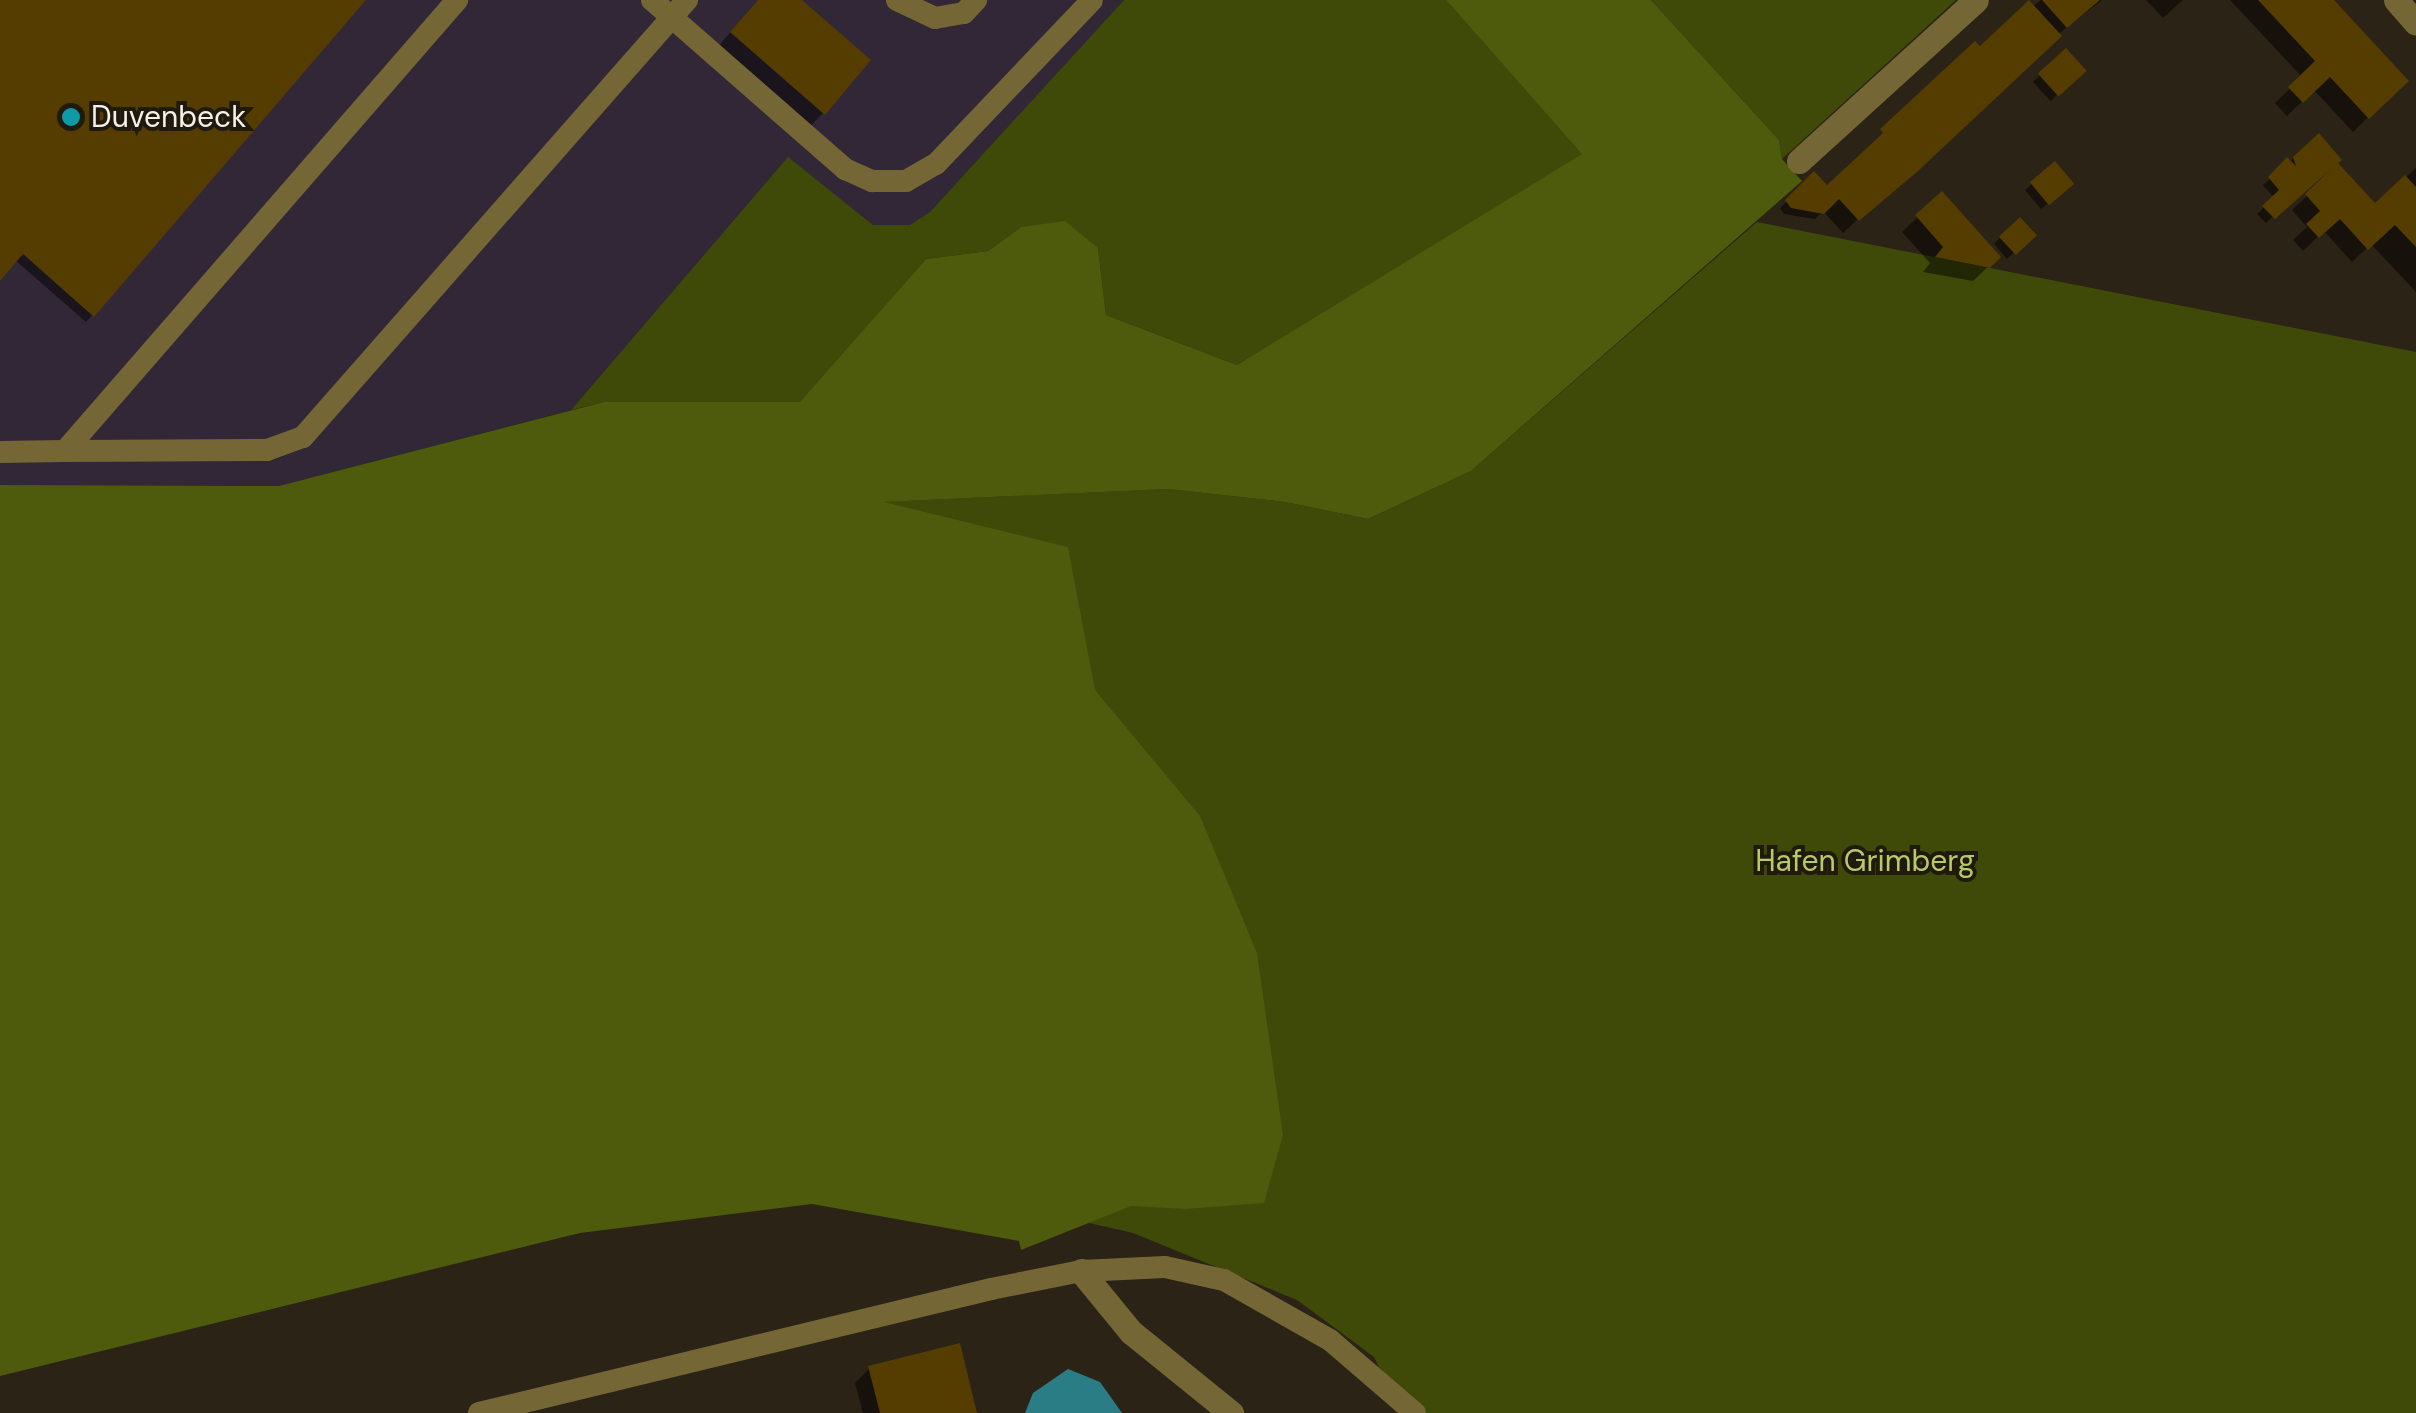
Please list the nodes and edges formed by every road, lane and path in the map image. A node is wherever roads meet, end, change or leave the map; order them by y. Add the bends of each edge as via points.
1 (457, 0) edge
2 (652, 0) edge
3 (896, 0) edge
4 (976, 0) edge
5 (1092, 0) edge
6 (1976, 0) edge
7 (2396, 0) edge
8 (679, 9) edge
9 (2416, 23) edge
10 (1798, 161) dead end
11 (64, 451) junction
12 (0, 452) edge
13 (1081, 1271) junction
14 (479, 1413) edge
15 (1231, 1413) edge
16 (1414, 1413) edge

1 - 11 lane
2 - 8 lane
3 - 4 lane via 935,18 964,14
5 - 8 lane via 936,164 906,181 872,181 845,169
6 - 10 street
7 - 9 street
8 - 11 lane via 303,437 267,450
11 - 12 lane
13 - 14 lane
13 - 15 street via 1131,1332
13 - 16 lane via 1165,1267 1224,1280 1330,1340

